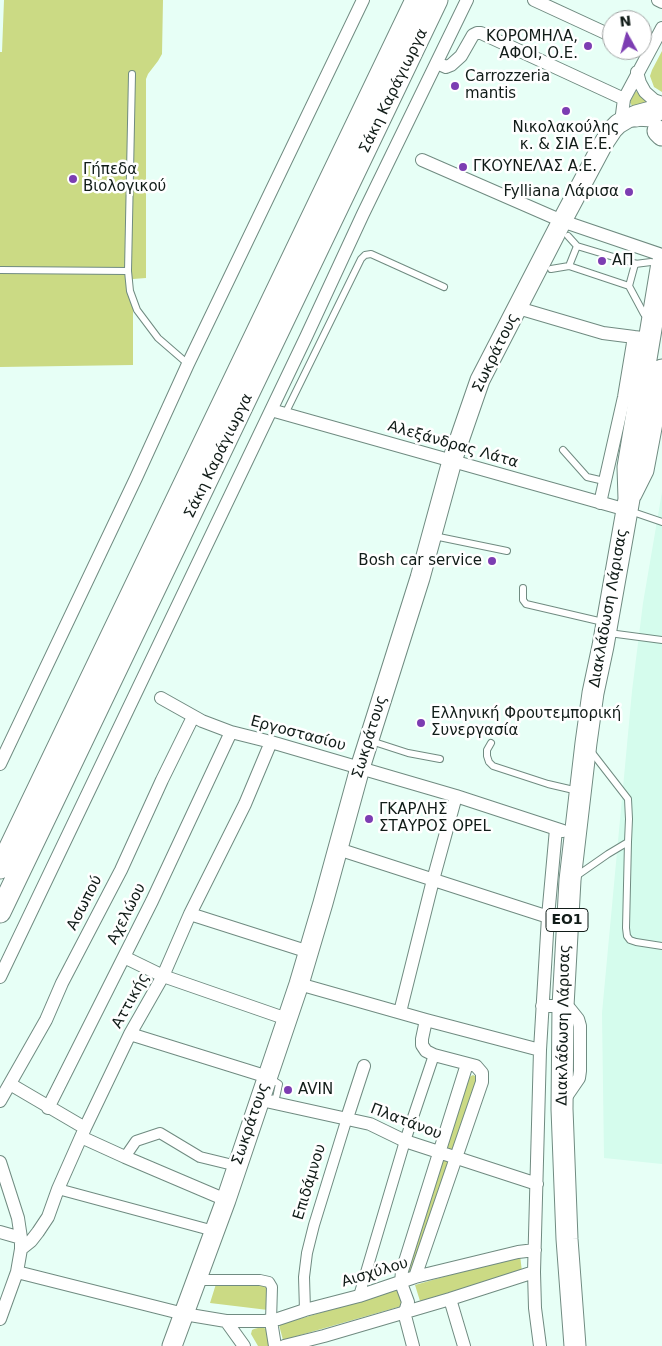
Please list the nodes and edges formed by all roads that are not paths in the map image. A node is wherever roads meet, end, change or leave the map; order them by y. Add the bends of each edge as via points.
1 (363, 0) edge
2 (416, 0) edge
3 (437, 0) edge
4 (467, 0) edge
5 (534, 0) edge
6 (658, 0) edge
7 (662, 2) edge
8 (662, 28) edge
9 (602, 31) edge
10 (652, 42) edge
11 (642, 60) edge
12 (437, 63) junction
13 (638, 72) junction
14 (132, 74) dead end
15 (624, 99) junction
16 (662, 103) edge
17 (662, 109) edge
18 (629, 119) junction
19 (661, 129) edge
20 (603, 144) junction
21 (422, 160) dead end
22 (565, 229) junction
23 (577, 246) junction
24 (658, 260) edge
25 (637, 264) junction
26 (569, 266) junction
27 (551, 269) dead end
28 (0, 270) edge
29 (128, 271) junction
30 (629, 286) junction
31 (444, 288) dead end
32 (518, 308) junction
33 (644, 314) dead end
34 (642, 338) junction
35 (188, 364) junction
36 (661, 381) edge
37 (271, 410) junction
38 (285, 414) junction
39 (563, 450) dead end
40 (452, 461) junction
41 (604, 481) junction
42 (600, 502) junction
43 (628, 504) junction
44 (662, 522) edge
45 (433, 536) junction
46 (507, 551) dead end
47 (523, 588) dead end
48 (606, 628) junction
49 (662, 640) edge
50 (161, 698) dead end
51 (193, 717) junction
52 (231, 732) junction
53 (369, 740) junction
54 (272, 742) junction
55 (491, 743) dead end
56 (586, 744) junction
57 (440, 760) dead end
58 (0, 764) edge
59 (360, 768) junction
60 (580, 791) junction
61 (456, 796) junction
62 (565, 832) junction
63 (628, 842) junction
64 (338, 849) junction
65 (0, 868) edge
66 (433, 880) junction
67 (570, 880) junction
68 (0, 912) edge
69 (190, 914) junction
70 (557, 920) junction
71 (662, 946) edge
72 (309, 952) junction
73 (124, 957) junction
74 (163, 976) junction
75 (0, 977) edge
76 (299, 984) junction
77 (553, 1006) junction
78 (400, 1012) junction
79 (287, 1019) junction
80 (426, 1020) junction
81 (130, 1034) junction
82 (540, 1050) junction
83 (434, 1055) junction
84 (467, 1064) junction
85 (364, 1066) dead end
86 (268, 1077) junction
87 (10, 1084) junction
88 (264, 1100) junction
89 (0, 1101) edge
90 (48, 1108) junction
91 (347, 1118) junction
92 (83, 1132) junction
93 (405, 1141) junction
94 (439, 1153) junction
95 (125, 1157) junction
96 (455, 1158) junction
97 (1, 1166) edge
98 (237, 1166) junction
99 (537, 1184) junction
100 (58, 1188) junction
101 (226, 1200) junction
102 (214, 1231) junction
103 (0, 1232) edge
104 (21, 1244) junction
105 (535, 1250) junction
106 (17, 1272) junction
107 (534, 1272) junction
108 (414, 1277) junction
109 (197, 1280) junction
110 (401, 1283) junction
111 (4, 1293) edge
112 (359, 1296) junction
113 (450, 1299) junction
114 (305, 1310) junction
115 (404, 1312) junction
116 (184, 1314) junction
117 (0, 1319) edge
118 (226, 1321) junction
119 (271, 1321) junction
120 (325, 1341) edge
121 (172, 1346) edge
122 (244, 1346) edge
123 (275, 1346) edge
124 (284, 1346) edge
125 (414, 1346) edge
126 (464, 1346) edge
127 (540, 1346) edge
128 (576, 1346) edge

1 - 35 street
2 - 65 main road, Σάκη Καράγιωργα
3 - 68 main road, Σάκη Καράγιωργα
4 - 12 street
5 - 9 street
6 - 7 street
8 - 10 street
11 - 13 street
12 - 15 street via 446,67 451,65 461,56 473,35 481,33
12 - 37 street
13 - 15 street
13 - 16 street via 645,92
14 - 29 lane
15 - 18 street
17 - 18 main road
18 - 19 main road
18 - 20 main road, Σωκράτους via 613,129
19 - 20 main road via 630,130
20 - 22 main road, Σωκράτους
21 - 22 street
22 - 23 lane
22 - 24 street
22 - 32 main road, Σωκράτους
23 - 25 lane
23 - 26 lane
24 - 25 lane
24 - 34 main road, Διακλάδωση Λάρισας / ΕΟ1
25 - 30 lane
26 - 27 lane
26 - 30 lane
28 - 29 lane
29 - 35 lane via 130,291 144,321
30 - 33 lane
31 - 38 lane via 371,254 365,255
32 - 34 street via 603,333
32 - 40 main road, Σωκράτους via 480,380
34 - 41 street
34 - 43 main road, Διακλάδωση Λάρισας / ΕΟ1 via 628,467
35 - 58 street
36 - 43 main road, Διακλάδωση Λάρισας / ΕΟ1 via 643,470
37 - 38 street, Αλεξάνδρας Λάτα
37 - 75 street
38 - 40 street, Αλεξάνδρας Λάτα
39 - 41 lane via 587,477
40 - 42 street, Αλεξάνδρας Λάτα
40 - 45 main road, Σωκράτους
41 - 42 street
42 - 43 street, Αλεξάνδρας Λάτα
43 - 44 lane
43 - 48 main road, Διακλάδωση Λάρισας / ΕΟ1
45 - 46 lane
45 - 53 main road, Σωκράτους
47 - 48 lane via 526,604
48 - 49 lane
48 - 56 main road, Διακλάδωση Λάρισας / ΕΟ1
50 - 51 street, Εργοστασίου
51 - 52 street, Εργοστασίου
51 - 87 street, Ασωπού via 121,870
52 - 54 street, Εργοστασίου
52 - 73 street, Αχελώου
53 - 57 lane
53 - 59 main road, Σωκράτους
54 - 59 street, Εργοστασίου
54 - 69 street, Αττικής via 241,813
55 - 60 lane via 487,756 493,766
56 - 60 main road, Διακλάδωση Λάρισας / ΕΟ1
56 - 63 lane via 628,800
59 - 61 street, Εργοστασίου
59 - 64 main road, Σωκράτους
60 - 62 main road, Διακλάδωση Λάρισας / ΕΟ1
61 - 62 street, Εργοστασίου
61 - 66 street
62 - 67 main road, Διακλάδωση Λάρισας / ΕΟ1
62 - 70 street
63 - 67 lane
63 - 71 lane via 627,936 636,942
64 - 66 street
64 - 72 main road, Σωκράτους
66 - 70 street
66 - 78 street
67 - 70 main road, Διακλάδωση Λάρισας / ΕΟ1
69 - 72 street
69 - 74 street, Αττικής
70 - 77 main road, Διακλάδωση Λάρισας / ΕΟ1
72 - 76 main road, Σωκράτους
73 - 74 street
73 - 90 street, Αχελώου
74 - 79 street
74 - 81 street, Αττικής
76 - 78 street
76 - 79 main road, Σωκράτους
77 - 82 street
77 - 128 main road, Διακλάδωση Λάρισας / ΕΟ1
78 - 80 street
79 - 86 main road, Σωκράτους
80 - 82 street
80 - 83 street via 422,1045
81 - 86 street
81 - 92 street, Αττικής
82 - 99 street
83 - 84 street
83 - 93 street
84 - 94 street
84 - 96 street via 476,1066 482,1073 482,1082
85 - 91 street, Επιδάμνου
86 - 88 main road, Σωκράτους
87 - 89 street, Ασωπού
87 - 90 street
88 - 91 street, Πλατάνου
88 - 98 main road, Σωκράτους
90 - 92 street
91 - 93 street, Πλατάνου via 379,1128
91 - 114 street, Επιδάμνου via 307,1253
92 - 95 street
92 - 100 street, Αττικής
93 - 94 street, Πλατάνου
93 - 112 street
94 - 96 street, Πλατάνου
94 - 110 street
95 - 98 street via 136,1141 160,1133 200,1157
95 - 101 street
96 - 99 street, Πλατάνου
96 - 108 street
97 - 104 street via 13,1200
98 - 101 main road, Σωκράτους
99 - 105 street
100 - 102 street
100 - 104 street, Αττικής via 48,1217 34,1237
101 - 102 main road, Σωκράτους
102 - 109 main road, Σωκράτους
103 - 104 street
104 - 106 street
105 - 107 street
105 - 108 street, Αισχύλου
106 - 111 street
106 - 116 street, Αισχύλου
107 - 113 street
107 - 127 street
108 - 110 street, Αισχύλου
109 - 116 main road, Σωκράτους
109 - 119 street via 269,1282 272,1287
110 - 112 street, Αισχύλου
110 - 115 street via 408,1302
111 - 117 street
112 - 114 street, Αισχύλου
113 - 115 street
113 - 126 street
114 - 119 street, Αισχύλου
115 - 120 street
115 - 125 street
116 - 118 street, Αισχύλου
116 - 121 main road, Σωκράτους
118 - 119 street, Αισχύλου
118 - 122 street
119 - 123 street
120 - 124 street

